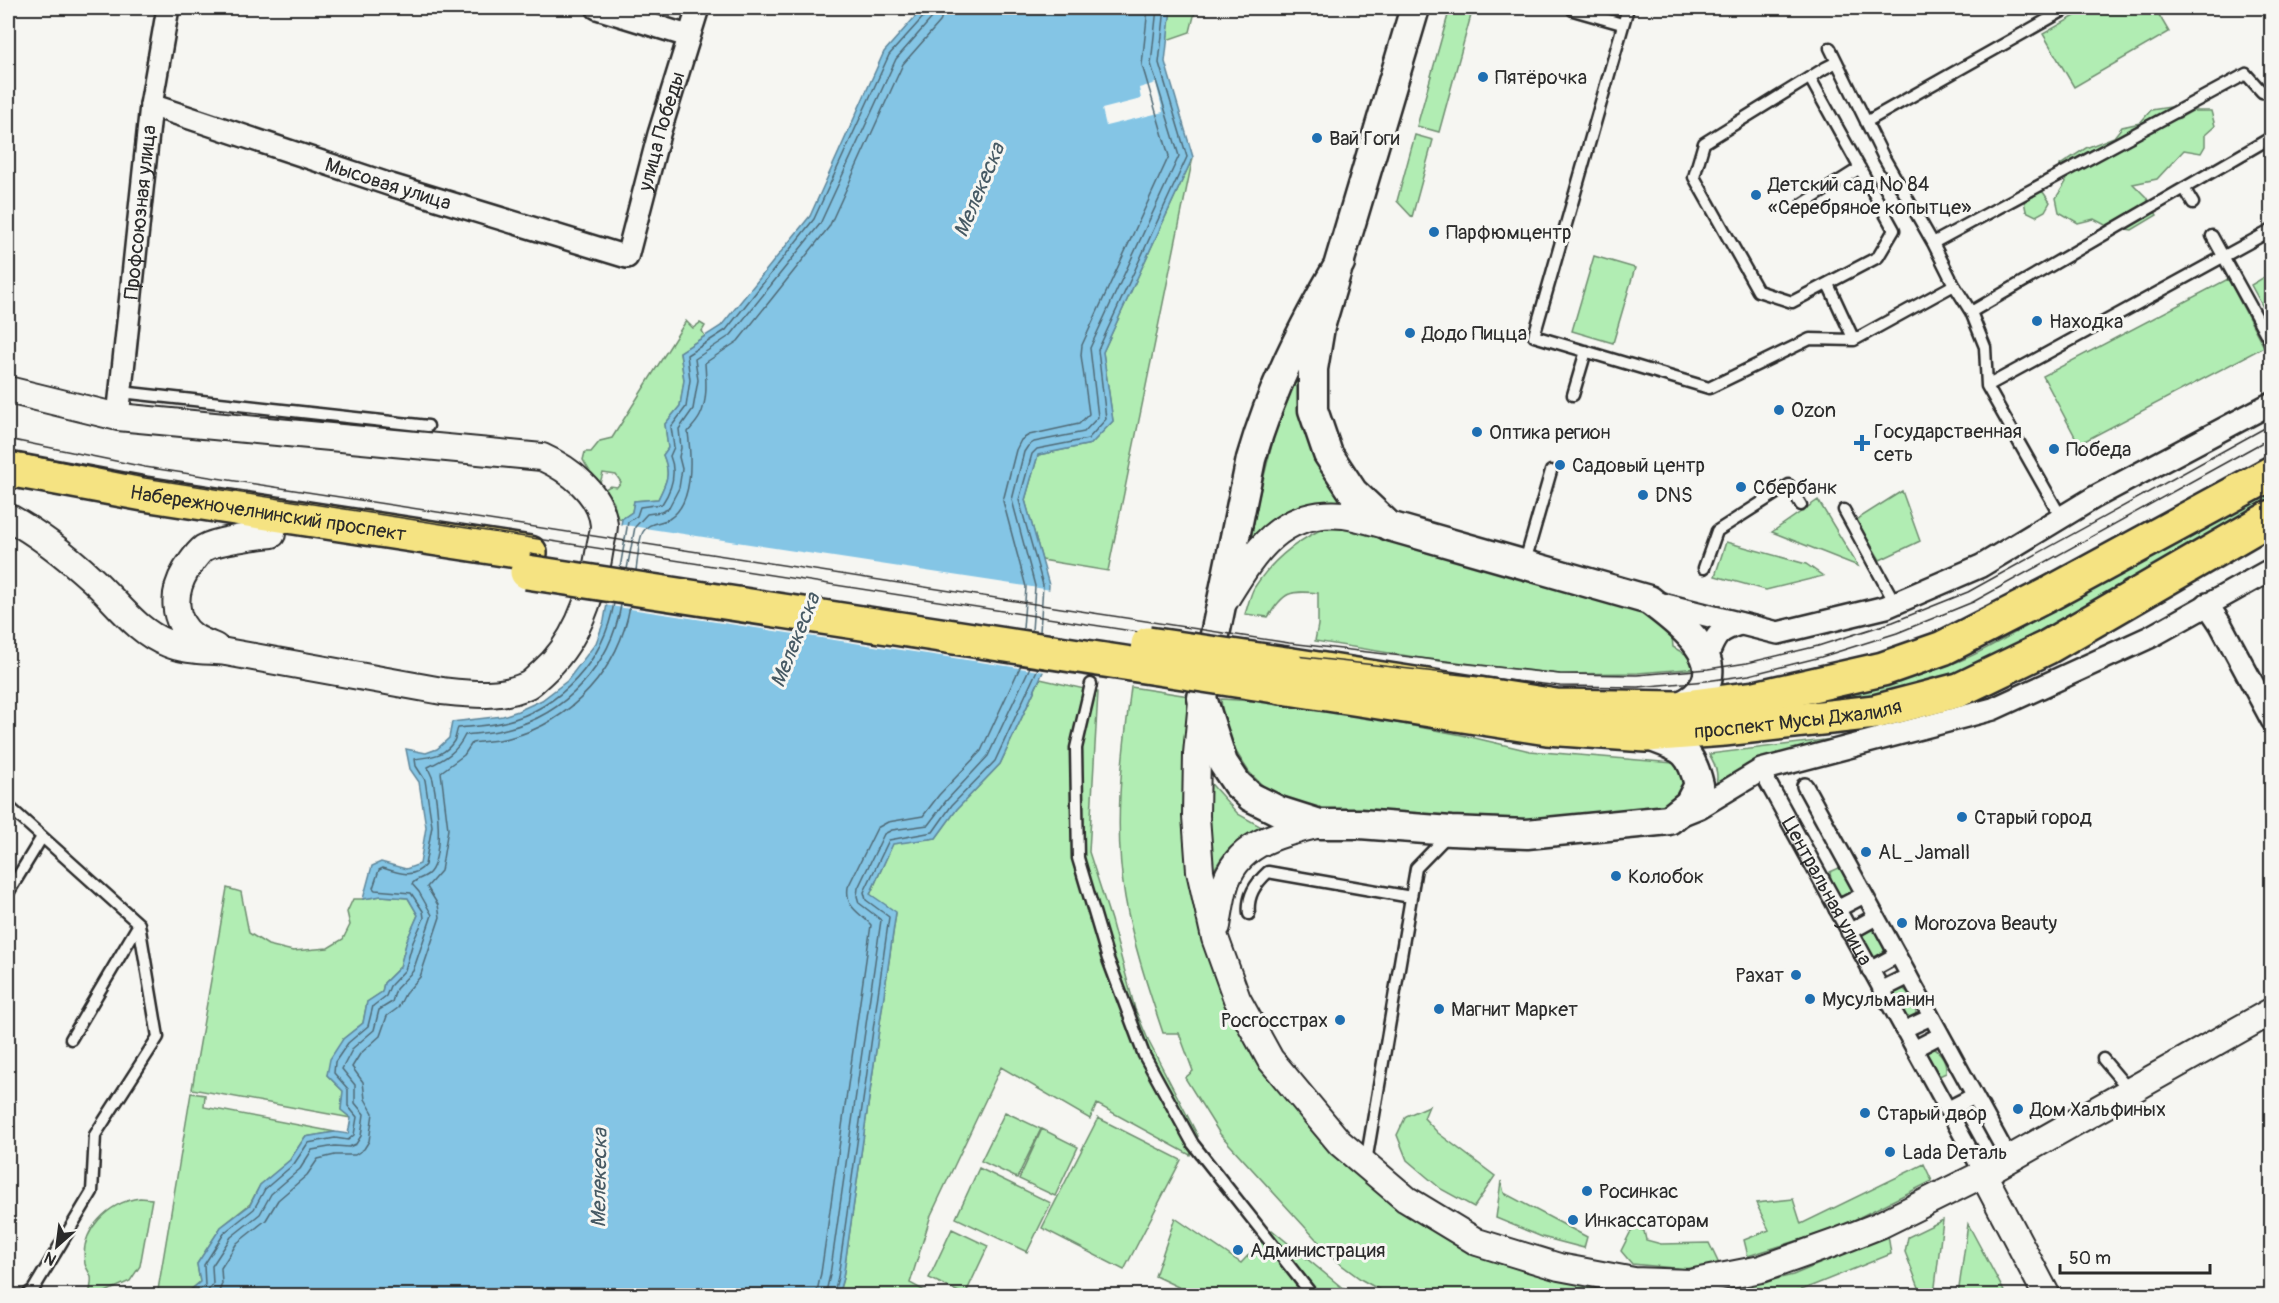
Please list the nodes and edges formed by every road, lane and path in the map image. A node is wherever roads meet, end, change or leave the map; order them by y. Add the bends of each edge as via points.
1 (168, 8) edge
2 (597, 8) edge
3 (698, 8) edge
4 (1415, 8) edge
5 (1628, 8) edge
6 (2068, 8) edge
7 (1573, 10) dead end
8 (1622, 24) junction
9 (688, 36) junction
10 (1830, 48) dead end
11 (1837, 62) junction
12 (1810, 78) junction
13 (2271, 87) edge
14 (152, 105) junction
15 (1866, 122) junction
16 (2271, 137) edge
17 (1860, 168) junction
18 (2184, 188) junction
19 (2193, 203) dead end
20 (1803, 204) dead end
21 (2271, 230) edge
22 (2212, 236) dead end
23 (1933, 243) junction
24 (627, 257) joint
25 (2224, 257) junction
26 (1340, 263) junction
27 (1828, 284) junction
28 (1954, 285) junction
29 (1971, 312) junction
30 (1854, 340) junction
31 (2271, 345) edge
32 (1586, 351) junction
33 (1988, 386) junction
34 (8, 390) edge
35 (121, 392) junction
36 (1573, 395) dead end
37 (2271, 403) edge
38 (118, 417) junction
39 (428, 426) dead end
40 (8, 469) edge
41 (1551, 471) dead end
42 (2271, 473) edge
43 (8, 492) edge
44 (1801, 506) dead end
45 (1844, 510) dead end
46 (8, 517) edge
47 (2061, 517) junction
48 (2271, 518) edge
49 (1389, 526) junction
50 (8, 530) edge
51 (36, 532) junction
52 (272, 534) junction
53 (528, 562) junction
54 (1524, 565) junction
55 (1704, 568) dead end
56 (2271, 569) edge
57 (1649, 600) junction
58 (1895, 603) junction
59 (2207, 604) junction
60 (1220, 608) junction
61 (1740, 624) junction
62 (226, 652) junction
63 (1706, 659) junction
64 (1284, 676) junction
65 (1091, 684) dead end
66 (1202, 698) junction
67 (1677, 708) junction
68 (2271, 720) edge
69 (1923, 728) junction
70 (1724, 729) junction
71 (1646, 735) junction
72 (1761, 770) junction
73 (1805, 786) dead end
74 (8, 806) edge
75 (1668, 820) junction
76 (1320, 824) junction
77 (1451, 831) junction
78 (42, 837) junction
79 (8, 893) edge
80 (1864, 895) junction
81 (1411, 897) junction
82 (1837, 909) junction
83 (1249, 915) dead end
84 (1876, 916) junction
85 (139, 924) junction
86 (1849, 932) junction
87 (1215, 938) junction
88 (1897, 955) junction
89 (1870, 970) junction
90 (1909, 976) junction
91 (1881, 990) junction
92 (2271, 1011) edge
93 (1931, 1017) junction
94 (1903, 1030) junction
95 (1941, 1035) junction
96 (71, 1039) dead end
97 (1914, 1049) junction
98 (2103, 1059) dead end
99 (2131, 1092) junction
100 (1974, 1096) junction
101 (1947, 1110) junction
102 (2010, 1160) junction
103 (1365, 1166) junction
104 (1983, 1174) junction
105 (26, 1296) edge
106 (1313, 1296) edge
107 (2047, 1296) edge

1 - 14 street, Профсоюзная улица
2 - 9 street
3 - 9 street, улица Победы
4 - 26 main road
5 - 8 lane
6 - 15 lane
7 - 8 lane
8 - 32 lane via 1534,336
9 - 24 street, улица Победы
10 - 11 lane
11 - 12 lane
11 - 15 lane
12 - 17 lane
12 - 27 lane via 1704,143 1694,177 1758,291 1792,302
13 - 23 lane via 2262,92 2246,74
14 - 24 street, Мысовая улица via 391,185
14 - 35 street, Профсоюзная улица
15 - 23 lane
16 - 18 lane
17 - 20 lane
17 - 27 lane via 1894,230 1878,257
18 - 19 lane
18 - 29 lane
21 - 25 lane
22 - 25 lane
23 - 28 lane
25 - 31 lane
25 - 33 lane
26 - 49 main road via 1320,327 1313,369 1313,410 1328,454 1353,492
26 - 60 main road via 1312,310 1260,426
27 - 30 lane
28 - 29 lane
28 - 30 lane
29 - 33 lane via 1985,346
30 - 32 lane via 1810,339 1709,388
32 - 36 lane
33 - 47 lane
34 - 38 street
35 - 38 street, Профсоюзная улица
35 - 39 lane
37 - 47 street
38 - 62 street via 542,457 558,464 594,496 604,525 596,576 570,641 529,685 478,694 442,691
40 - 53 main road, Набережночелнинский проспект
41 - 54 lane
42 - 67 main road, проспект Мусы Джалиля via 1943,648 1884,669 1811,687
43 - 52 main road, Набережночелнинский проспект
44 - 55 lane via 1788,485 1717,531
45 - 58 lane
46 - 51 street
47 - 58 street via 1981,566
48 - 70 main road, проспект Мусы Джалиля via 2046,648 1959,690 1875,712
49 - 54 main road
49 - 60 street via 1345,515 1299,520 1274,534 1252,556
50 - 51 lane
51 - 62 street via 137,623 166,643
52 - 53 main road, Набережночелнинский проспект
52 - 62 street via 205,548 188,568 176,592 178,617 185,628 194,638
53 - 64 main road, bridge
54 - 57 main road
56 - 59 street
57 - 61 street
57 - 63 main road via 1695,639
58 - 61 street via 1779,633
59 - 68 street
59 - 69 street via 2150,637 1993,710
60 - 66 main road
61 - 63 street via 1717,634
63 - 67 main road via 1706,681 1697,695
64 - 67 main road, проспект Мусы Джалиля via 1556,706
64 - 71 main road, проспект Мусы Джалиля via 1547,728
65 - 106 lane via 1076,748 1078,858 1108,958 1144,1056 1193,1144
66 - 76 main road via 1222,763 1237,784 1267,807
66 - 87 street via 1196,816 1200,872
69 - 70 street
69 - 72 street
70 - 71 main road, проспект Мусы Джалиля
71 - 75 main road via 1679,747 1694,762 1699,785 1689,804
72 - 75 street via 1700,807
72 - 82 street, Центральная улица
73 - 80 street
74 - 78 lane
75 - 77 main road via 1527,834
76 - 77 main road
76 - 87 street via 1273,836 1245,852 1224,886
77 - 81 lane via 1416,868
78 - 79 lane
78 - 85 lane
80 - 82 street
80 - 84 street
81 - 83 lane via 1268,872 1250,895
81 - 103 lane
82 - 86 street, Центральная улица
84 - 86 street
84 - 88 street
85 - 96 lane
85 - 105 lane via 158,1037 94,1135 92,1192
86 - 89 street, Центральная улица
87 - 103 street via 1237,999 1270,1059 1340,1143
88 - 89 street
88 - 90 street
89 - 91 street, Центральная улица
90 - 91 street
90 - 93 street
91 - 94 street, Центральная улица
92 - 99 street
93 - 94 street
93 - 95 street
94 - 97 street, Центральная улица
95 - 97 street
95 - 100 street
97 - 101 street, Центральная улица
98 - 99 lane
99 - 102 street
100 - 101 street
100 - 102 street
101 - 104 street, Центральная улица
102 - 104 street
103 - 104 street via 1406,1199 1477,1242 1559,1267 1622,1279 1690,1283 1761,1269 1837,1242
104 - 107 street, Центральная улица

